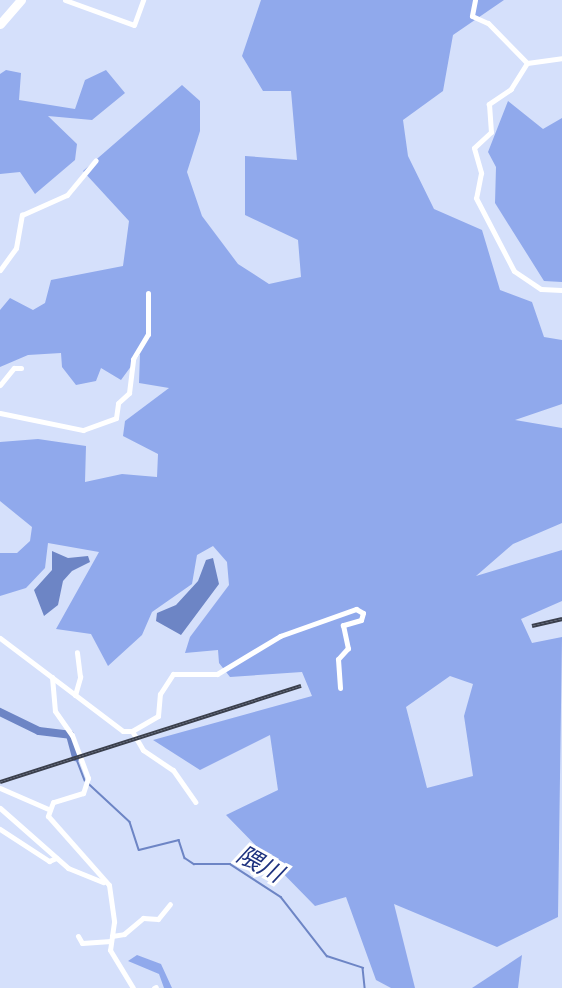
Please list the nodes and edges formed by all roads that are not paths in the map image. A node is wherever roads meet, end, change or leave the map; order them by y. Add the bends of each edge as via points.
1 (21, 0) edge
2 (65, 0) edge
3 (143, 0) edge
4 (475, 0) edge
5 (0, 24) edge
6 (562, 58) edge
7 (527, 63) junction
8 (96, 160) dead end
9 (0, 270) edge
10 (562, 290) edge
11 (148, 293) dead end
12 (21, 368) dead end
13 (0, 385) edge
14 (0, 413) edge
15 (0, 638) edge
16 (77, 651) dead end
17 (52, 677) junction
18 (340, 688) dead end
19 (75, 695) junction
20 (132, 731) junction
21 (0, 788) edge
22 (195, 802) dead end
23 (0, 808) edge
24 (48, 809) junction
25 (0, 829) edge
26 (56, 858) junction
27 (104, 883) junction
28 (170, 904) dead end
29 (78, 936) dead end
30 (112, 938) junction
31 (134, 988) edge

1 - 5 main road
2 - 3 street via 134,25
4 - 7 street via 472,16 488,23
6 - 7 street
7 - 10 street via 511,89 489,104 491,132 474,148 482,173 476,198 514,271 541,289
8 - 9 street via 67,195 22,214 16,248
11 - 14 street via 148,334 133,359 129,393 118,404 116,418 83,430
12 - 13 street via 14,368
15 - 17 street
16 - 19 street via 80,677
17 - 19 street
17 - 24 street via 55,711 72,735 88,778 78,796 53,802
18 - 20 street via 338,659 348,648 343,625 361,620 363,613 356,609 280,636 217,674 173,674 159,693 158,716
19 - 20 street via 123,731
20 - 22 street via 143,750 173,770
21 - 24 street
23 - 26 street
24 - 27 street via 50,822 84,853
25 - 26 street via 49,861
26 - 27 street
27 - 30 street via 111,897
28 - 30 street via 158,919 143,918 124,934
29 - 30 street via 82,943
30 - 31 street via 112,957

